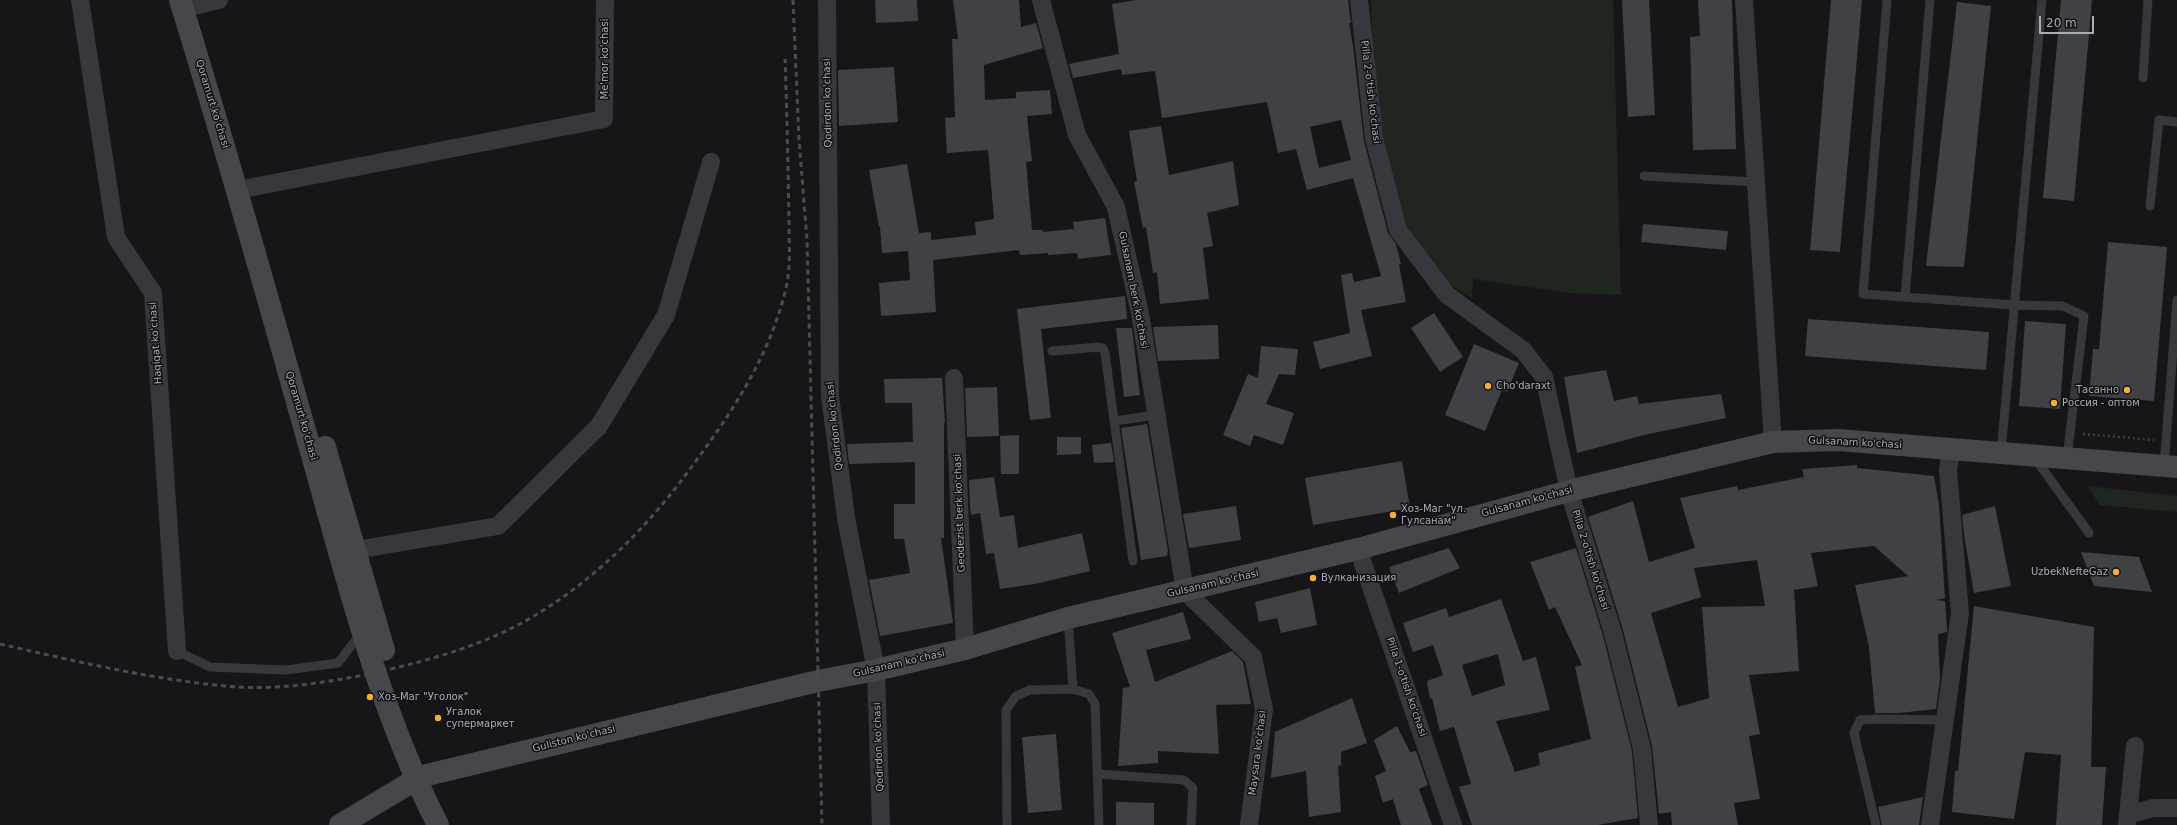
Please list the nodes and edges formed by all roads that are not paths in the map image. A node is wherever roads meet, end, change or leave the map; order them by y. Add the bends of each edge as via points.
1 (80, 0) edge
2 (219, 0) edge
3 (605, 0) edge
4 (827, 0) edge
5 (1042, 0) edge
6 (1359, 0) edge
7 (1744, 0) edge
8 (1887, 0) edge
9 (1930, 0) edge
10 (2042, 0) edge
11 (2148, 0) edge
12 (191, 2) edge
13 (2143, 78) dead end
14 (2177, 122) edge
15 (711, 162) dead end
16 (1644, 176) dead end
17 (1756, 182) junction
18 (248, 188) junction
19 (2150, 206) dead end
20 (1905, 297) junction
21 (2177, 300) edge
22 (2014, 305) junction
23 (1052, 351) dead end
24 (954, 378) dead end
25 (1156, 415) junction
26 (1115, 421) junction
27 (1773, 442) junction
28 (1951, 450) junction
29 (2000, 454) junction
30 (2033, 456) junction
31 (2067, 459) junction
32 (2171, 467) edge
33 (1569, 491) junction
34 (2089, 533) dead end
35 (1358, 549) junction
36 (356, 550) junction
37 (1133, 561) dead end
38 (1185, 591) junction
39 (1068, 618) junction
40 (363, 630) junction
41 (965, 649) junction
42 (176, 651) joint
43 (876, 670) junction
44 (818, 681) joint
45 (1074, 689) junction
46 (1945, 720) junction
47 (2135, 746) dead end
48 (1097, 774) junction
49 (421, 777) junction
50 (2177, 808) edge
51 (2127, 820) edge
52 (340, 825) edge
53 (438, 825) edge
54 (452, 825) edge
55 (882, 825) edge
56 (1007, 825) edge
57 (1099, 825) edge
58 (1191, 825) edge
59 (1249, 825) edge
60 (1453, 825) edge
61 (1649, 825) edge
62 (1876, 825) edge
63 (1930, 825) edge

1 - 42 street, Haqiqat ko'chasi via 116,237 153,293
2 - 12 street
3 - 18 street, Me'mor ko'chasi via 604,119
4 - 43 street, Qodirdon ko'chasi via 830,396 846,518
5 - 25 street, Gulsanam berk ko'chasi via 1078,135 1116,207 1140,312
6 - 33 street, Pilla 2-o'tish ko'chasi via 1374,138 1398,230 1448,296 1524,350 1544,377
7 - 17 street
8 - 20 lane via 1863,294
9 - 20 lane
10 - 22 lane
11 - 13 lane
12 - 18 main road, Qoramurt koʻchasi
12 - 40 main road, Qoramurt koʻchasi via 238,193
14 - 19 lane via 2159,120
15 - 36 street via 666,315 599,426 498,526
16 - 17 lane
17 - 27 street
18 - 36 main road, Qoramurt koʻchasi
20 - 22 lane
21 - 32 lane via 2166,441
22 - 29 lane
22 - 31 lane via 2063,306 2084,316
23 - 26 lane via 1103,348
24 - 41 street, Geodezist berk ko'chasi
25 - 26 lane
25 - 38 street, Gulsanam berk ko'chasi
26 - 37 lane
27 - 28 main road, Gulsanam ko'chasi via 1838,440
27 - 33 main road, Gulsanam ko'chasi
28 - 29 main road, Gulsanam ko'chasi
28 - 46 street via 1948,470 1960,613
29 - 30 main road, Gulsanam ko'chasi
30 - 31 main road, Gulsanam ko'chasi
30 - 34 lane
31 - 32 main road, Gulsanam ko'chasi
33 - 35 main road, Gulsanam ko'chasi
33 - 61 street, Pilla 2-o'tish ko'chasi via 1612,633 1642,749
35 - 38 main road, Gulsanam ko'chasi
35 - 60 street, Pilla 1-o'tish ko'chasi
36 - 49 main road, Qoramurt koʻchasi
38 - 39 main road, Gulsanam ko'chasi
38 - 59 street, Maysara ko'chasi via 1252,657 1264,709
39 - 41 main road, Gulsanam ko'chasi
39 - 45 lane
40 - 42 lane via 338,663 286,670 210,667
40 - 49 main road, Qoramurt koʻchasi via 376,672
41 - 43 main road, Gulsanam ko'chasi
43 - 44 main road, Gulsanam ko'chasi
43 - 55 street, Qodirdon ko'chasi
44 - 49 main road, Guliston ko'chasi
45 - 48 lane via 1088,694 1095,704
45 - 56 lane via 1030,690 1016,696 1006,710
46 - 62 lane via 1860,720 1854,733
46 - 63 street
47 - 51 street
48 - 57 lane
48 - 58 lane via 1184,780 1193,788
49 - 52 main road, Guliston ko'chasi
49 - 53 main road, Qoramurt koʻchasi
49 - 54 main road, Qoramurt koʻchasi
50 - 51 street via 2153,808

